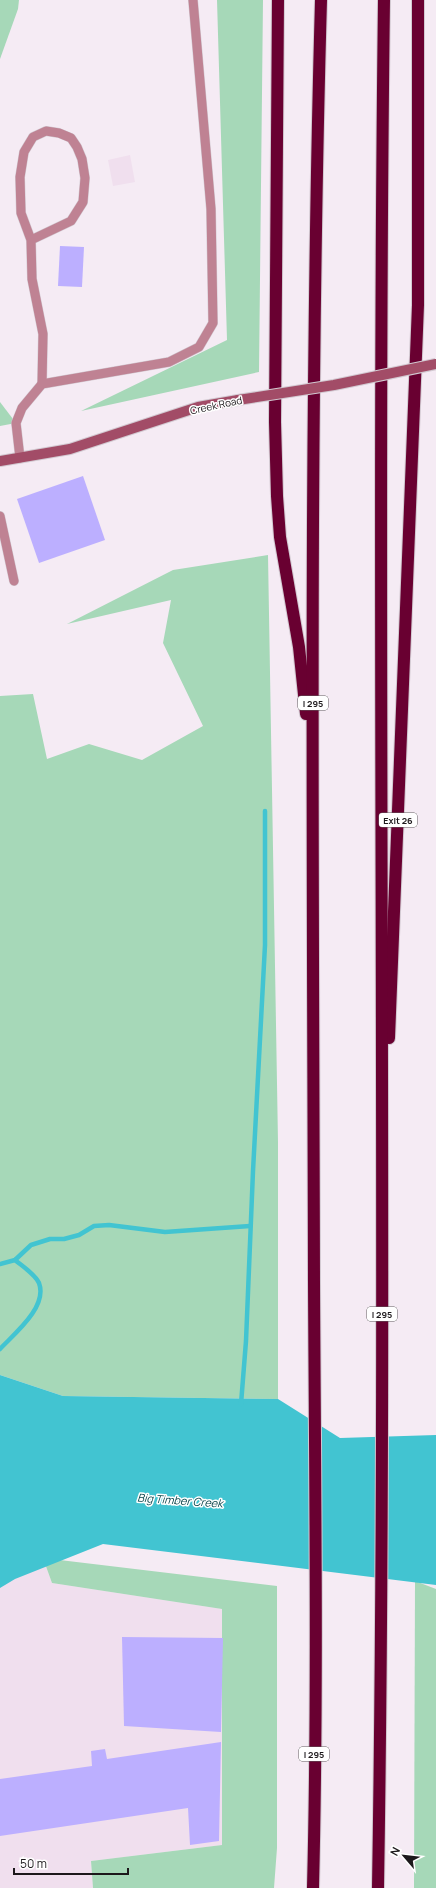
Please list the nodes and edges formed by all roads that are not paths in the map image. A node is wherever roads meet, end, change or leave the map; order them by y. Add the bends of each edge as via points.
1 (193, 0) edge
2 (278, 0) edge
3 (321, 0) edge
4 (384, 0) edge
5 (418, 0) edge
6 (31, 240) junction
7 (436, 364) edge
8 (42, 384) junction
9 (20, 458) junction
10 (0, 461) edge
11 (0, 516) edge
12 (14, 581) dead end
13 (312, 781) junction
14 (382, 1223) junction
15 (313, 1888) edge
16 (378, 1888) edge

1 - 8 lane via 211,209 213,323 199,347 169,362
2 - 13 highway via 275,407 277,496 280,537 299,647
3 - 13 highway, I 295 via 315,197
4 - 14 highway, I 295 via 380,527
5 - 14 highway, Exit 26 via 418,305
6 - 6 lane via 21,213 20,177 24,152 33,137 46,131 59,133 71,138 82,159 85,178 83,202 72,221
6 - 8 lane via 32,279 43,334
7 - 9 street, Creek Road, bridge via 334,386 198,408 70,449
8 - 9 lane via 22,408 16,423
9 - 10 street, Creek Road
11 - 12 lane
13 - 15 highway, I 295 via 315,1619
14 - 16 highway, I 295 via 382,1619

